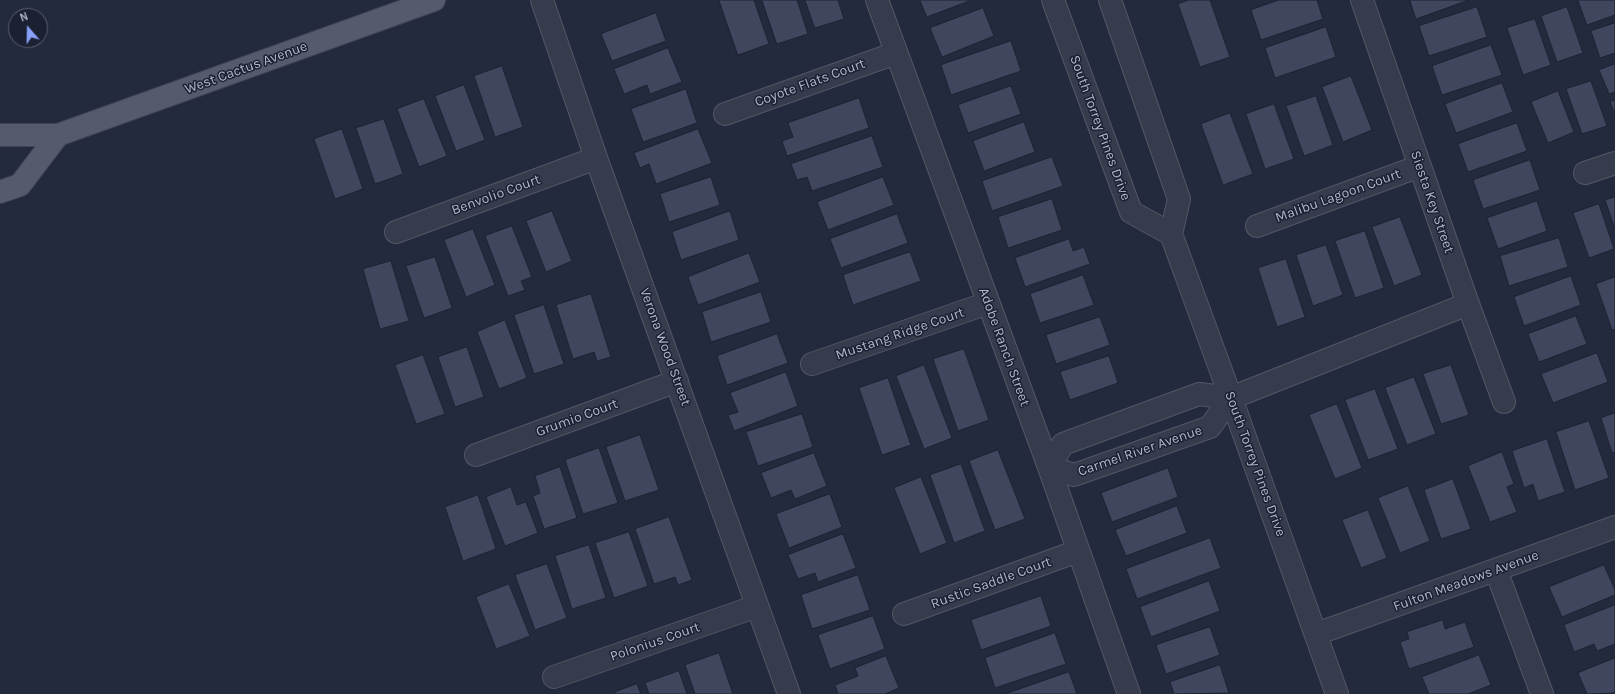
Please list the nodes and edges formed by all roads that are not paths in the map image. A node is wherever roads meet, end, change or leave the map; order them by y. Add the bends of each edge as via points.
1 (434, 0) edge
2 (542, 0) edge
3 (877, 0) edge
4 (1053, 0) edge
5 (1110, 0) edge
6 (1362, 0) edge
7 (896, 53) junction
8 (725, 114) dead end
9 (0, 135) edge
10 (58, 135) junction
11 (596, 158) junction
12 (1615, 163) edge
13 (1420, 166) junction
14 (1585, 173) dead end
15 (0, 192) edge
16 (1257, 226) dead end
17 (396, 232) dead end
18 (1171, 234) junction
19 (988, 303) junction
20 (1468, 304) junction
21 (812, 364) dead end
22 (677, 381) junction
23 (1231, 398) junction
24 (1504, 402) dead end
25 (1105, 429) junction
26 (476, 455) dead end
27 (1116, 460) junction
28 (1048, 467) junction
29 (1615, 527) edge
30 (1078, 551) junction
31 (1496, 570) junction
32 (757, 606) junction
33 (904, 614) dead end
34 (1316, 634) junction
35 (554, 677) dead end
36 (789, 694) edge
37 (1129, 694) edge
38 (1337, 694) edge
39 (1542, 694) edge

1 - 10 main road, West Cactus Avenue
2 - 11 street, Verona Wood Street
3 - 7 street, Adobe Ranch Street
4 - 18 street, South Torrey Pines Drive via 1131,212
5 - 18 street via 1179,199
6 - 13 street, Siesta Key Street
7 - 8 street, Coyote Flats Court
7 - 19 street, Adobe Ranch Street
9 - 10 main road, West Cactus Avenue
10 - 15 main road via 20,185
11 - 17 street, Benvolio Court
11 - 22 street, Verona Wood Street
12 - 14 street
13 - 16 street, Malibu Lagoon Court
13 - 20 street, Siesta Key Street
18 - 23 street, South Torrey Pines Drive
19 - 21 street, Mustang Ridge Court
19 - 28 street, Adobe Ranch Street
20 - 23 street
20 - 24 street, Siesta Key Street
22 - 26 street, Grumio Court
22 - 32 street, Verona Wood Street
23 - 25 street via 1199,394
23 - 27 street, Carmel River Avenue via 1210,427
23 - 34 street, South Torrey Pines Drive
25 - 27 street
25 - 28 street via 1063,444
27 - 28 street, Carmel River Avenue via 1074,475
28 - 30 street, Adobe Ranch Street
29 - 31 street, Fulton Meadows Avenue
30 - 33 street, Rustic Saddle Court
30 - 37 street, Adobe Ranch Street
31 - 34 street, Fulton Meadows Avenue
31 - 39 street
32 - 35 street, Polonius Court
32 - 36 street, Verona Wood Street
34 - 38 street, South Torrey Pines Drive

